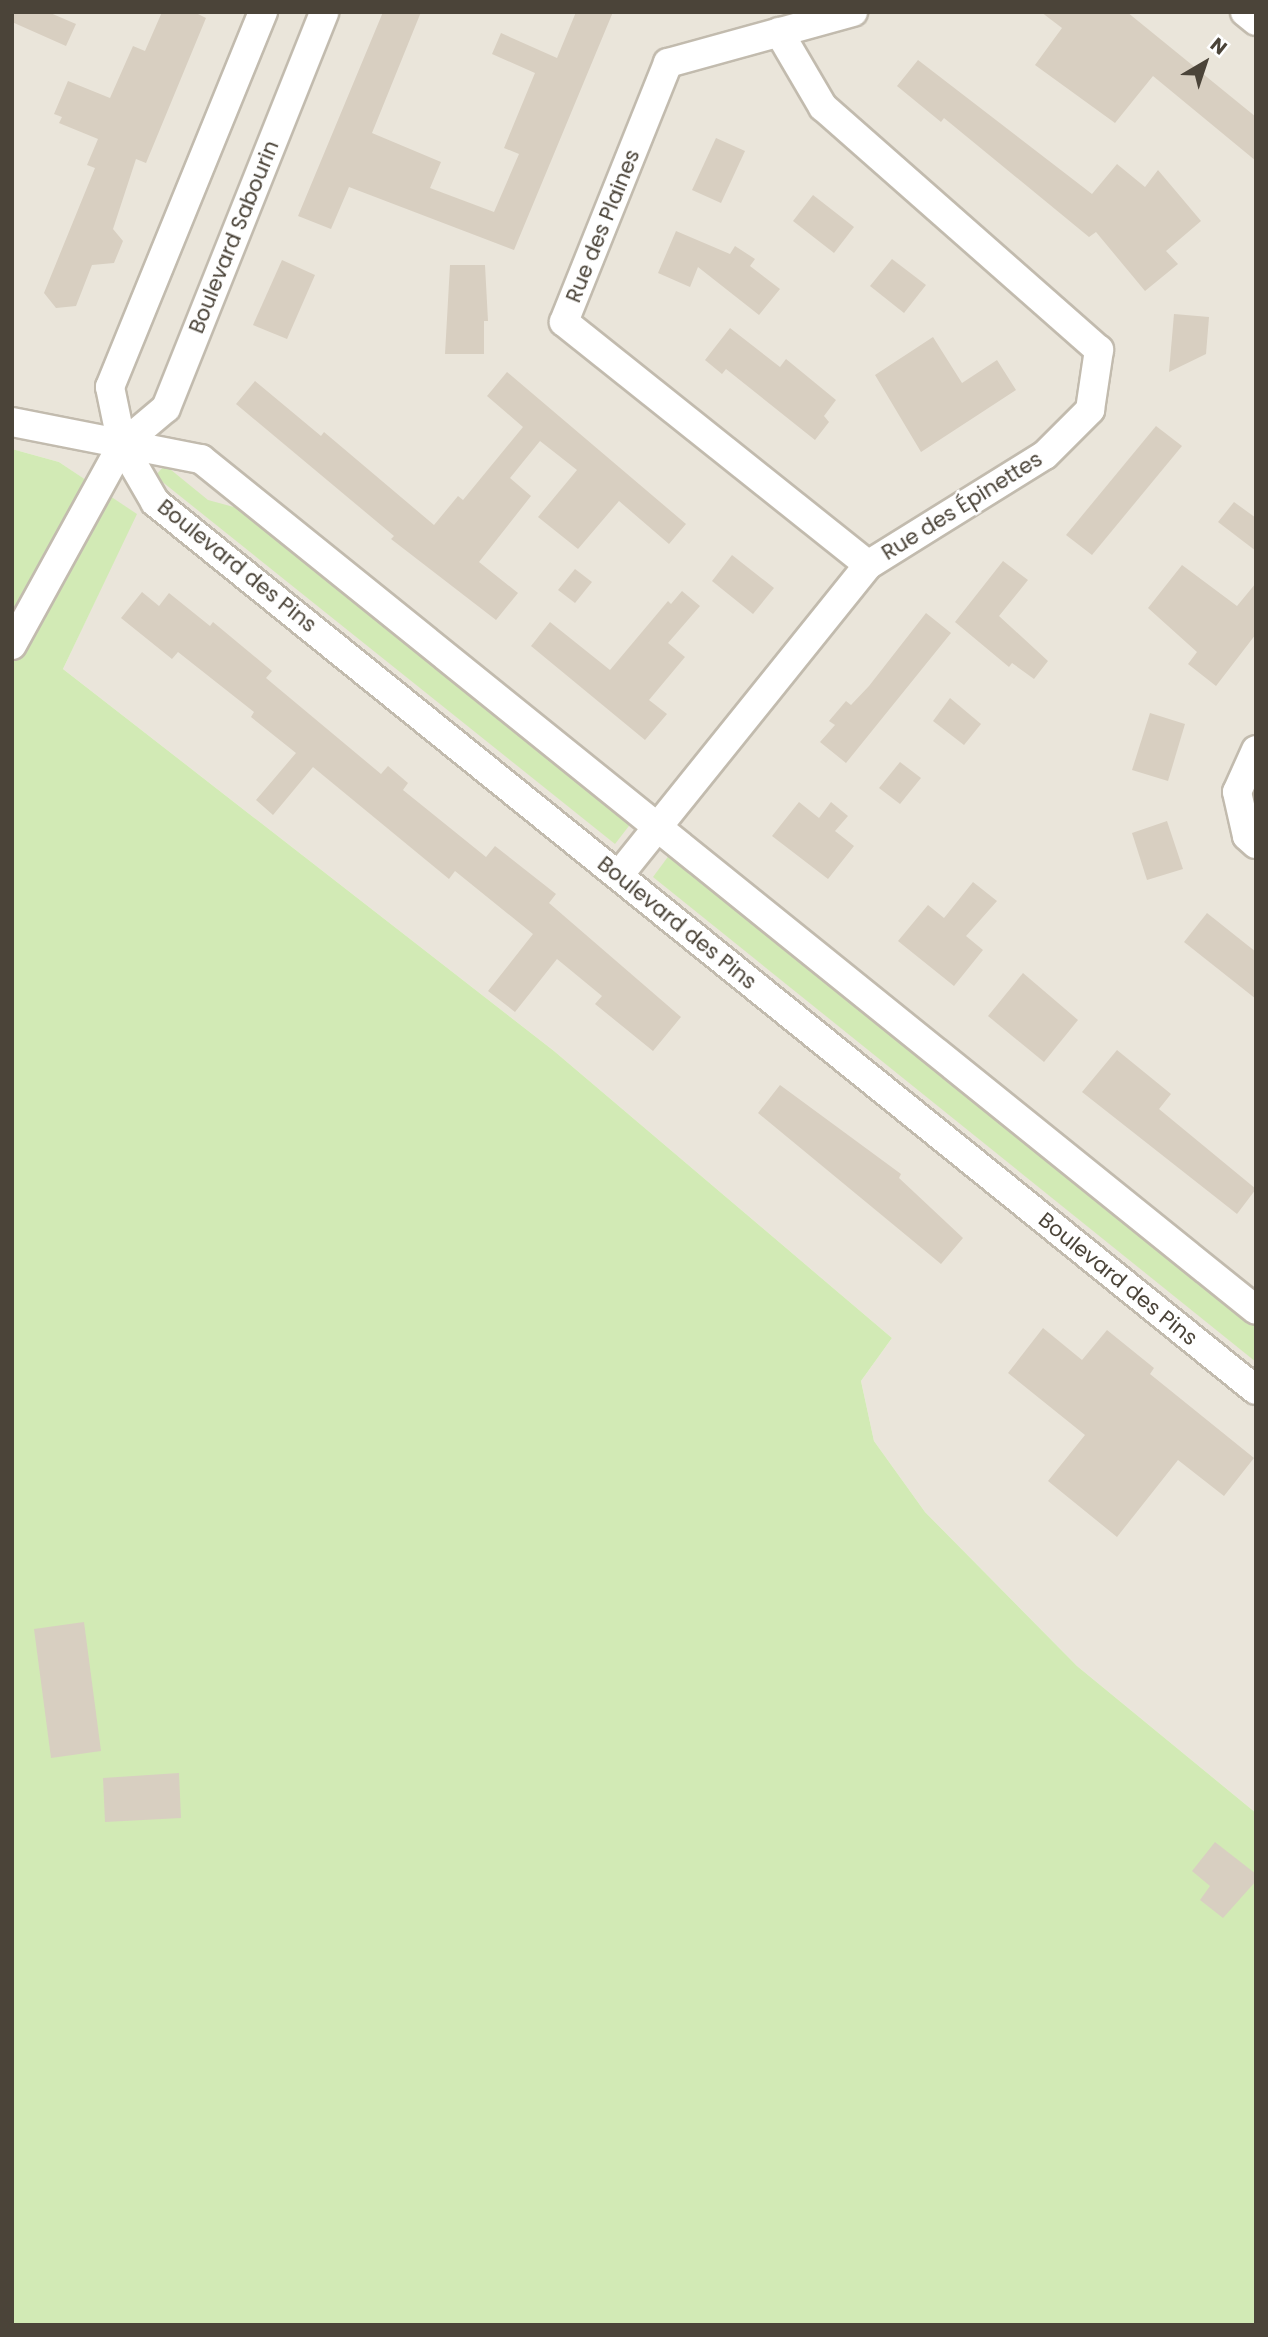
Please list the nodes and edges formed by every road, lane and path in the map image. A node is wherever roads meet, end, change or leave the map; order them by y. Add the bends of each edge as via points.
1 (263, 12) edge
2 (324, 12) edge
3 (853, 12) edge
4 (1245, 12) edge
5 (1256, 21) edge
6 (779, 32) junction
7 (12, 422) edge
8 (122, 445) junction
9 (868, 565) junction
10 (12, 645) edge
11 (1256, 750) edge
12 (657, 825) junction
13 (1256, 844) edge
14 (619, 875) junction
15 (1256, 1310) edge
16 (1256, 1390) edge

1 - 8 street via 110,387
2 - 8 street, Boulevard Sabourin via 166,408
3 - 6 street, Rue des Plaines
4 - 5 street
6 - 9 street, Rue des Plaines via 668,64 564,322
6 - 9 street, Rue des Épinettes via 823,107 1099,350 1090,410 1045,455
7 - 8 street
8 - 10 street, Boulevard Sabourin
8 - 12 street via 201,459
8 - 14 street, Boulevard des Pins via 155,502
9 - 12 street, Rue des Épinettes
11 - 13 street via 1237,792 1247,836
12 - 14 street, Rue des Épinettes
12 - 15 street
14 - 16 street, Boulevard des Pins

